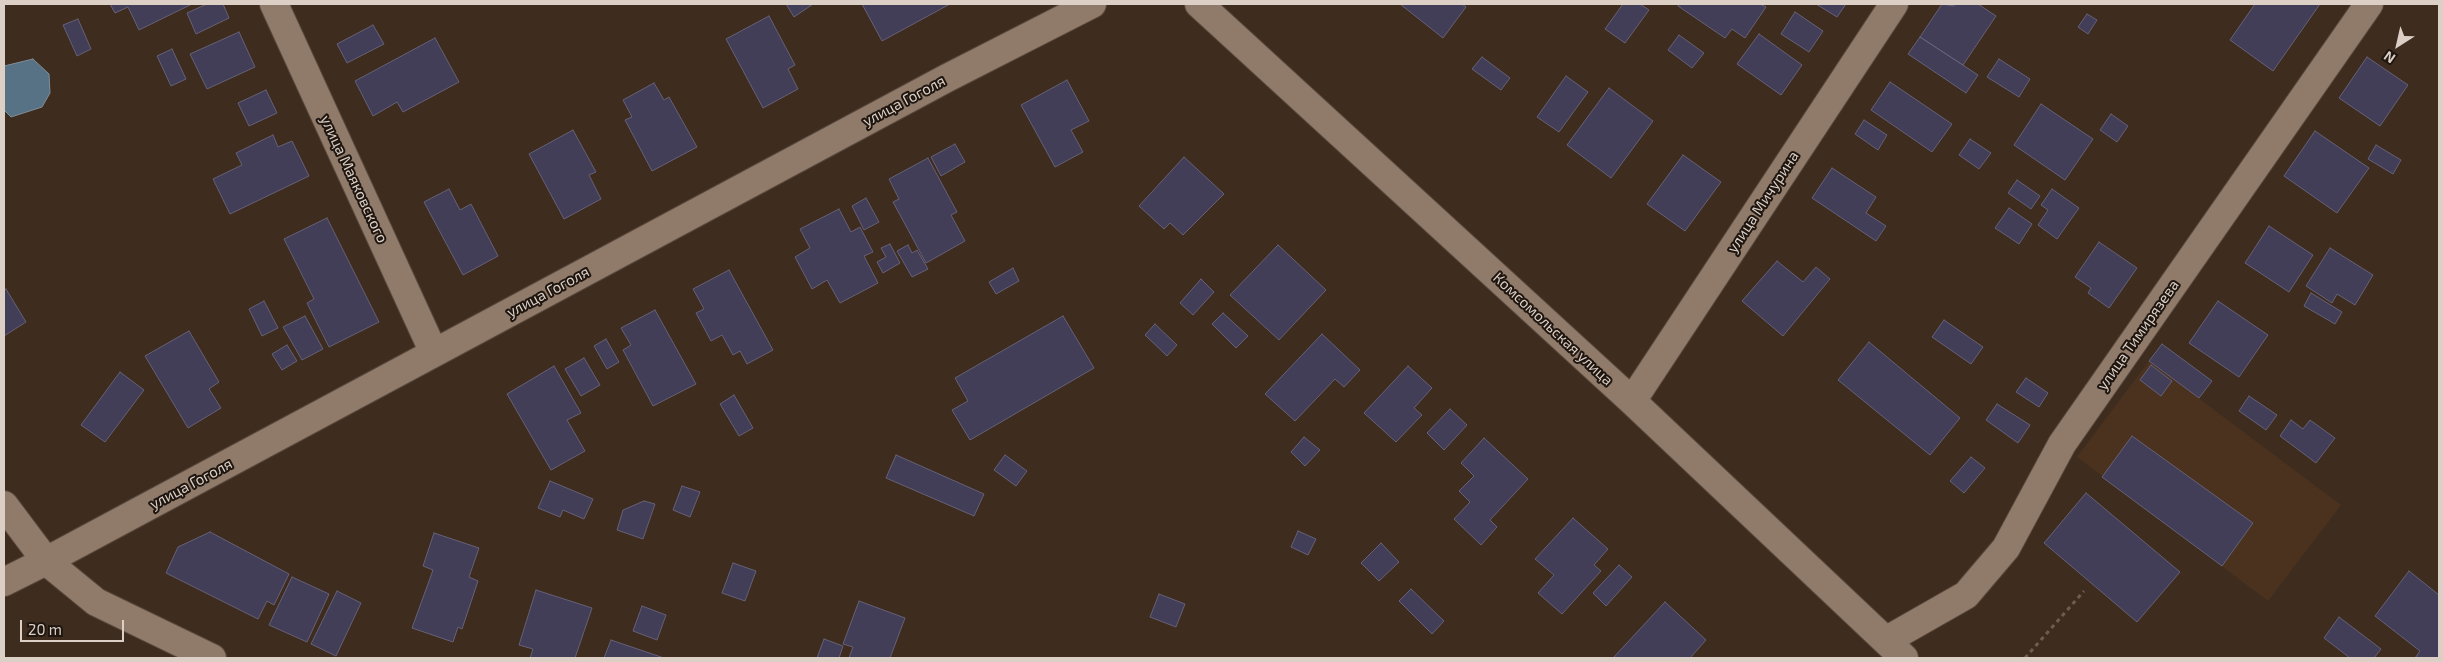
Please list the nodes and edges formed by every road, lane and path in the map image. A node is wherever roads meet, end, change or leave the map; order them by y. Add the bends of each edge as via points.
1 (274, 4) edge
2 (1092, 4) edge
3 (1199, 4) edge
4 (1894, 4) edge
5 (2369, 4) edge
6 (434, 354) junction
7 (1632, 401) junction
8 (4, 505) edge
9 (46, 561) junction
10 (4, 582) edge
11 (2084, 591) dead end
12 (1895, 649) edge
13 (212, 658) edge
14 (2025, 658) edge

1 - 6 street, улица Маяковского
2 - 6 street, улица Гоголя via 930,87
3 - 7 street, Комсомольская улица
4 - 7 street, улица Мичурина
5 - 12 street, улица Тимирязева via 2062,444 2006,548 1966,594
6 - 9 street, улица Гоголя
7 - 12 street, Комсомольская улица
8 - 9 street
9 - 10 street, улица Гоголя
9 - 13 street via 96,602
11 - 14 path

